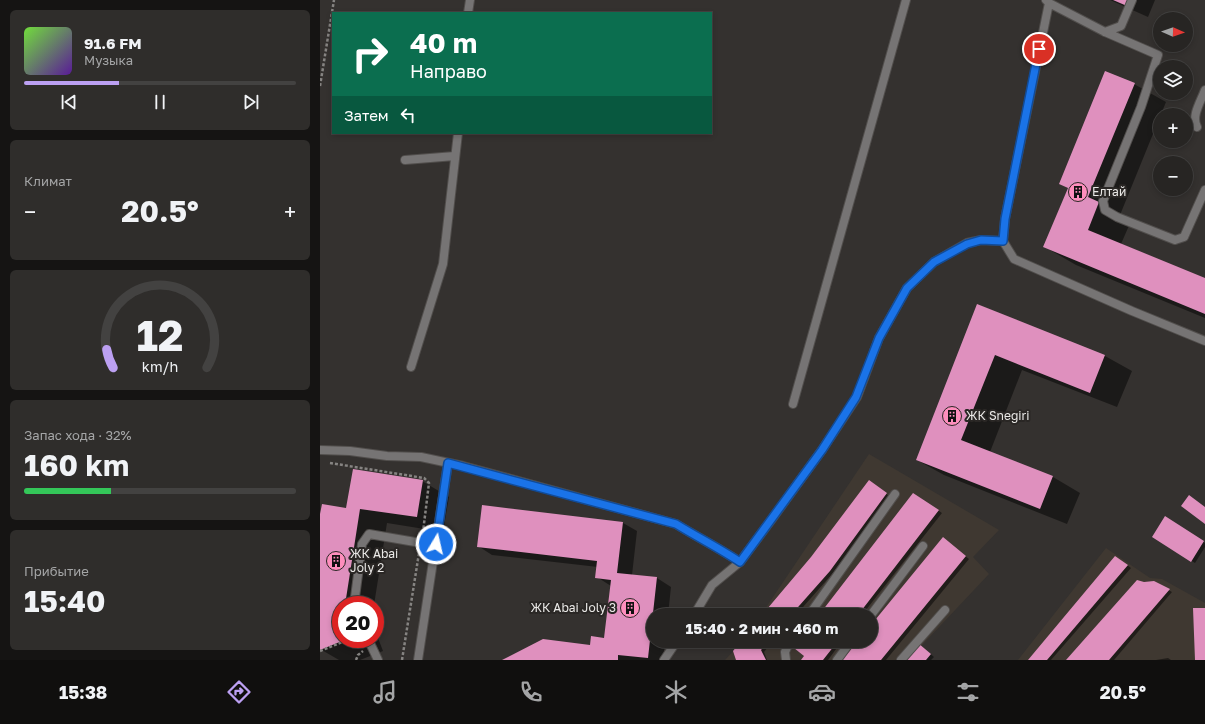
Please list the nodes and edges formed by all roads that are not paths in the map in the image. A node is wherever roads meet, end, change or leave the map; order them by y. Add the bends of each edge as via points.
1 (470, 0) edge
2 (906, 0) edge
3 (1132, 0) edge
4 (1047, 2) edge
5 (468, 12) edge
6 (1105, 32) junction
7 (1205, 90) edge
8 (1197, 127) dead end
9 (458, 134) edge
10 (455, 156) junction
11 (405, 160) dead end
12 (1205, 190) edge
13 (1003, 241) junction
14 (1205, 341) edge
15 (411, 367) dead end
16 (793, 404) dead end
17 (320, 450) edge
18 (448, 463) junction
19 (895, 494) dead end
20 (436, 544) junction
21 (923, 546) dead end
22 (740, 562) junction
23 (355, 596) edge
24 (698, 608) edge
25 (814, 608) edge
26 (876, 608) edge
27 (945, 610) dead end
28 (372, 648) edge
29 (672, 648) edge
30 (787, 648) edge
31 (846, 648) edge
32 (378, 660) edge
33 (418, 660) edge
34 (664, 660) edge
35 (786, 660) edge
36 (837, 660) edge
37 (901, 660) edge

1 - 5 lane
2 - 16 lane
3 - 6 lane via 1121,26
4 - 6 lane
4 - 13 lane
6 - 12 lane via 1158,55 1141,107 1103,201 1105,210 1175,240 1184,237
7 - 8 lane via 1195,117
9 - 10 lane
10 - 11 lane
10 - 15 lane via 443,264
13 - 14 lane via 1014,259
13 - 22 lane via 981,240 967,244 934,262 907,288 879,338 856,397 822,450
17 - 18 lane via 421,458
18 - 20 lane
18 - 22 lane via 676,524
19 - 25 lane
20 - 23 lane via 369,534 362,544
20 - 33 lane
21 - 26 lane
22 - 24 lane via 712,585
27 - 37 lane
28 - 32 lane
29 - 34 lane
30 - 35 lane
31 - 36 lane

